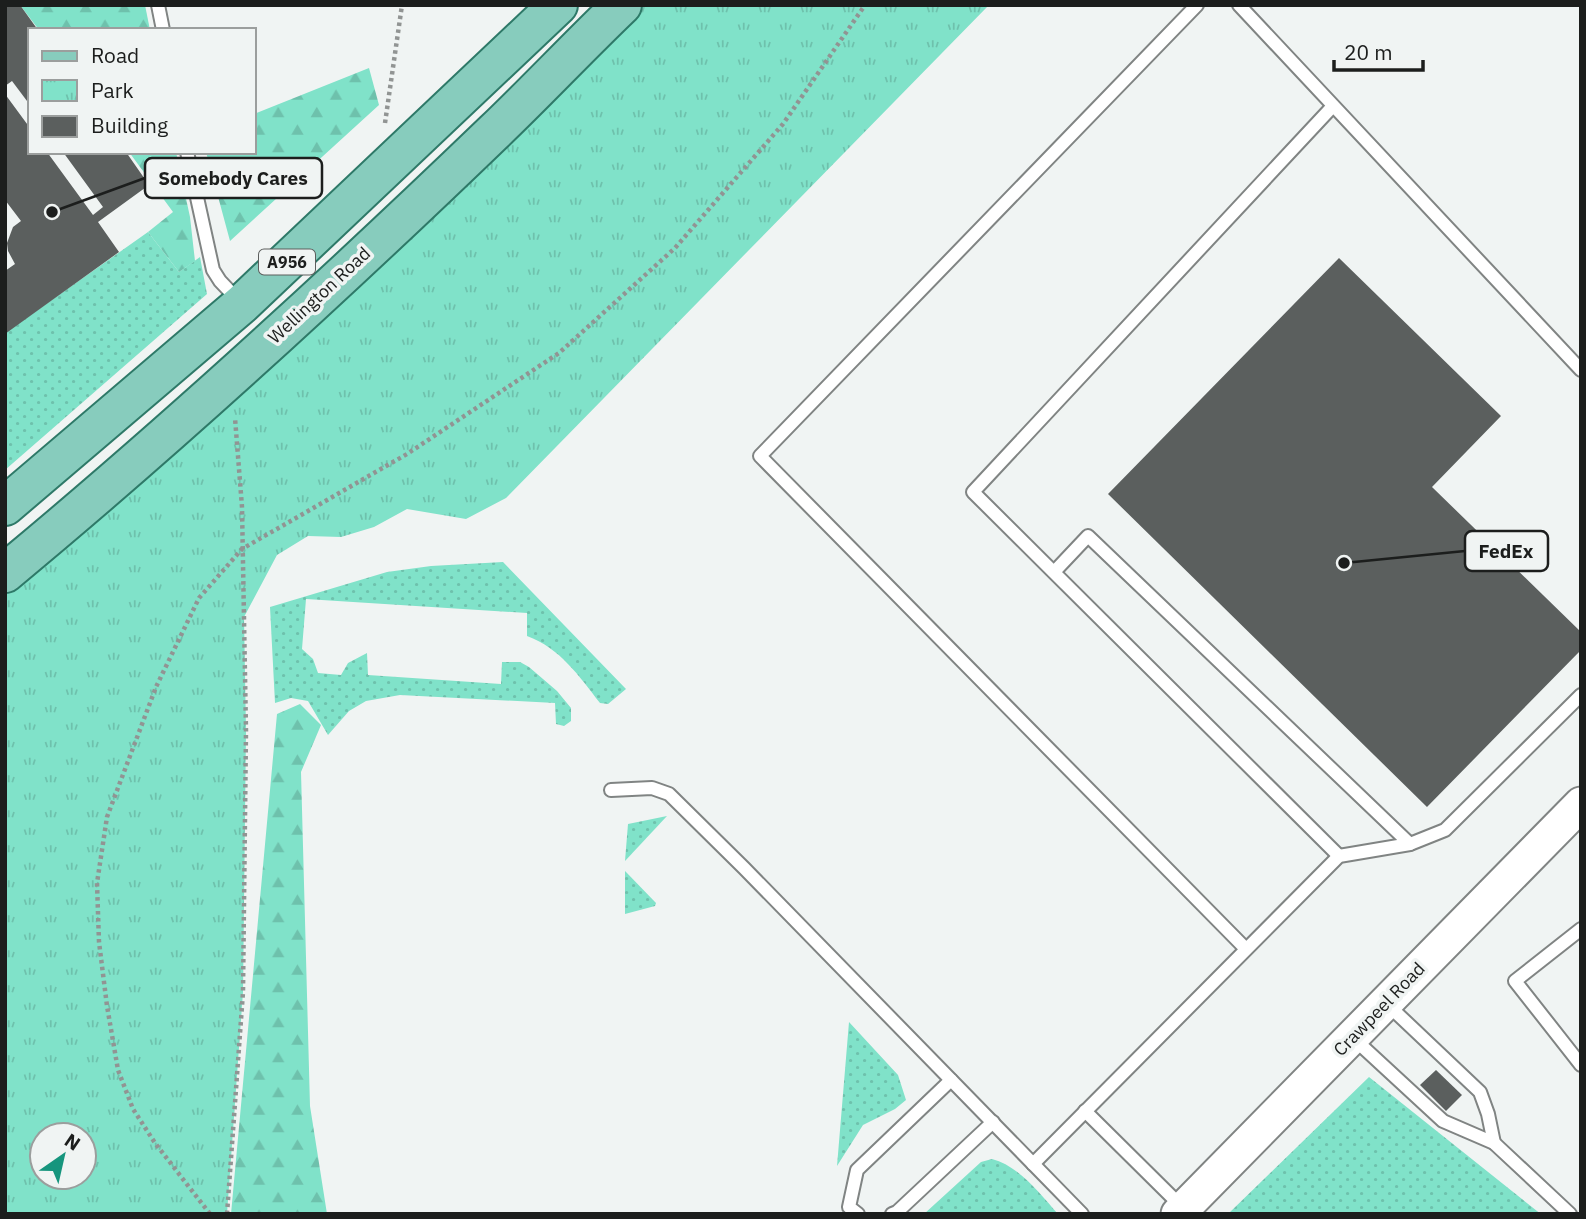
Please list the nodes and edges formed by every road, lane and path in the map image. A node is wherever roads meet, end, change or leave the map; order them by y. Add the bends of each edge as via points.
1 (158, 5) edge
2 (402, 5) edge
3 (558, 5) edge
4 (622, 5) edge
5 (865, 5) edge
6 (1197, 5) edge
7 (1238, 5) edge
8 (163, 28) edge
9 (1333, 106) junction
10 (187, 154) edge
11 (379, 176) junction
12 (242, 303) junction
13 (1581, 370) edge
14 (234, 408) dead end
15 (5, 506) edge
16 (243, 549) junction
17 (1054, 572) junction
18 (5, 573) edge
19 (1581, 695) edge
20 (611, 790) dead end
21 (1581, 804) edge
22 (1410, 844) junction
23 (1339, 856) junction
24 (1581, 929) edge
25 (1245, 948) junction
26 (1385, 1002) junction
27 (1352, 1037) junction
28 (1581, 1065) edge
29 (951, 1080) junction
30 (1085, 1111) junction
31 (993, 1122) junction
32 (1494, 1143) junction
33 (1034, 1164) junction
34 (1180, 1211) edge
35 (210, 1214) edge
36 (227, 1214) edge
37 (858, 1214) edge
38 (892, 1214) edge
39 (1082, 1214) edge
40 (1570, 1214) edge

1 - 8 lane
2 - 11 path
3 - 11 main road, A956
4 - 18 main road, Wellington Road / A956 via 292,321
5 - 16 path via 783,124 675,248 559,353 407,454
6 - 25 lane via 760,456
7 - 9 lane
9 - 13 lane
9 - 17 lane via 972,492
10 - 12 lane via 213,270
11 - 12 main road, A956
12 - 15 main road, A956
14 - 16 path
16 - 35 path via 199,598 156,687 107,817 97,883 99,942 118,1069 133,1109
16 - 36 path via 243,992
17 - 22 lane via 1088,536
17 - 23 lane
19 - 22 lane via 1445,830
20 - 29 lane via 652,788 669,794
21 - 26 street, Crawpeel Road
22 - 23 lane
23 - 25 lane
24 - 28 lane via 1515,981
25 - 30 lane
26 - 27 street, Crawpeel Road
26 - 32 lane via 1480,1092
27 - 32 lane via 1443,1121
27 - 34 street, Crawpeel Road
29 - 31 lane
29 - 37 lane via 857,1170 849,1208
30 - 33 lane
30 - 34 lane
31 - 33 lane
31 - 38 lane
32 - 40 lane
33 - 39 lane

